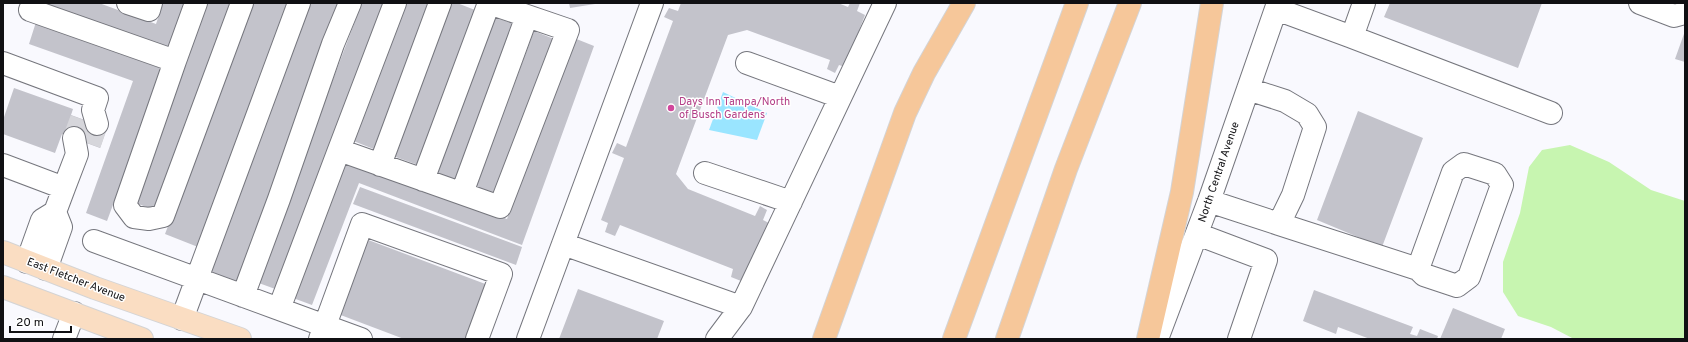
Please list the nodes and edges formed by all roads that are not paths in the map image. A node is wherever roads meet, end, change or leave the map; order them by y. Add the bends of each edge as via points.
1 (33, 3) edge
2 (128, 3) edge
3 (151, 3) edge
4 (196, 3) edge
5 (242, 3) edge
6 (299, 3) edge
7 (350, 3) edge
8 (395, 3) edge
9 (440, 3) edge
10 (489, 3) edge
11 (652, 3) edge
12 (884, 3) edge
13 (964, 3) edge
14 (1077, 3) edge
15 (1130, 3) edge
16 (1212, 3) edge
17 (1364, 3) edge
18 (1640, 3) edge
19 (1277, 6) edge
20 (1685, 13) edge
21 (528, 16) junction
22 (1352, 37) junction
23 (174, 61) junction
24 (747, 63) dead end
25 (4, 68) edge
26 (1248, 89) junction
27 (840, 97) junction
28 (1551, 113) dead end
29 (339, 150) junction
30 (380, 164) junction
31 (3, 165) edge
32 (705, 173) dead end
33 (423, 180) junction
34 (64, 188) junction
35 (462, 194) junction
36 (1209, 201) junction
37 (791, 202) junction
38 (1279, 224) junction
39 (1197, 234) junction
40 (94, 241) dead end
41 (563, 244) junction
42 (3, 252) edge
43 (37, 265) junction
44 (1418, 269) junction
45 (196, 279) junction
46 (3, 287) edge
47 (243, 296) junction
48 (741, 307) junction
49 (279, 309) junction
50 (74, 314) junction
51 (182, 319) junction
52 (322, 332) edge
53 (137, 338) edge
54 (64, 339) edge
55 (240, 339) edge
56 (361, 339) edge
57 (477, 339) edge
58 (528, 339) edge
59 (717, 339) edge
60 (824, 339) edge
61 (954, 339) edge
62 (1007, 339) edge
63 (1148, 339) edge
64 (1157, 339) edge
65 (1239, 339) edge

1 - 23 street via 30,10
2 - 3 street via 149,10
4 - 23 street
5 - 23 street via 163,216 149,220 134,217 125,205
6 - 45 street
7 - 47 street
8 - 29 street
9 - 30 street
10 - 21 street
10 - 33 street
11 - 41 street
12 - 27 street
13 - 60 highway via 924,73 905,113
14 - 61 highway
15 - 62 highway via 1066,169
16 - 63 highway via 1182,192
17 - 22 street
18 - 20 street via 1674,16
19 - 22 street
19 - 26 street, North Central Avenue
21 - 35 street
21 - 35 street via 568,30 500,207
22 - 28 street
24 - 27 street
25 - 34 street via 96,98
26 - 36 street, North Central Avenue
26 - 38 street via 1285,101 1307,114 1315,127 1293,195
27 - 37 street
29 - 30 street
29 - 49 street
30 - 33 street
31 - 34 street
32 - 37 street
33 - 35 street
34 - 43 street via 55,212 62,227
36 - 38 street
36 - 39 street, North Central Avenue
37 - 48 street
38 - 44 street
39 - 64 street, North Central Avenue
39 - 65 street via 1266,260
40 - 45 street
41 - 48 street
41 - 58 street
42 - 43 main road, East Fletcher Avenue
43 - 51 main road, East Fletcher Avenue
44 - 44 street via 1453,172 1464,164 1495,174 1502,185 1469,277 1457,286 1424,275
45 - 47 street
45 - 51 street
46 - 50 main road
47 - 49 street
48 - 59 street
49 - 52 street
50 - 53 main road
50 - 54 street
51 - 55 main road, East Fletcher Avenue
52 - 56 street
52 - 57 street via 362,224 501,274

